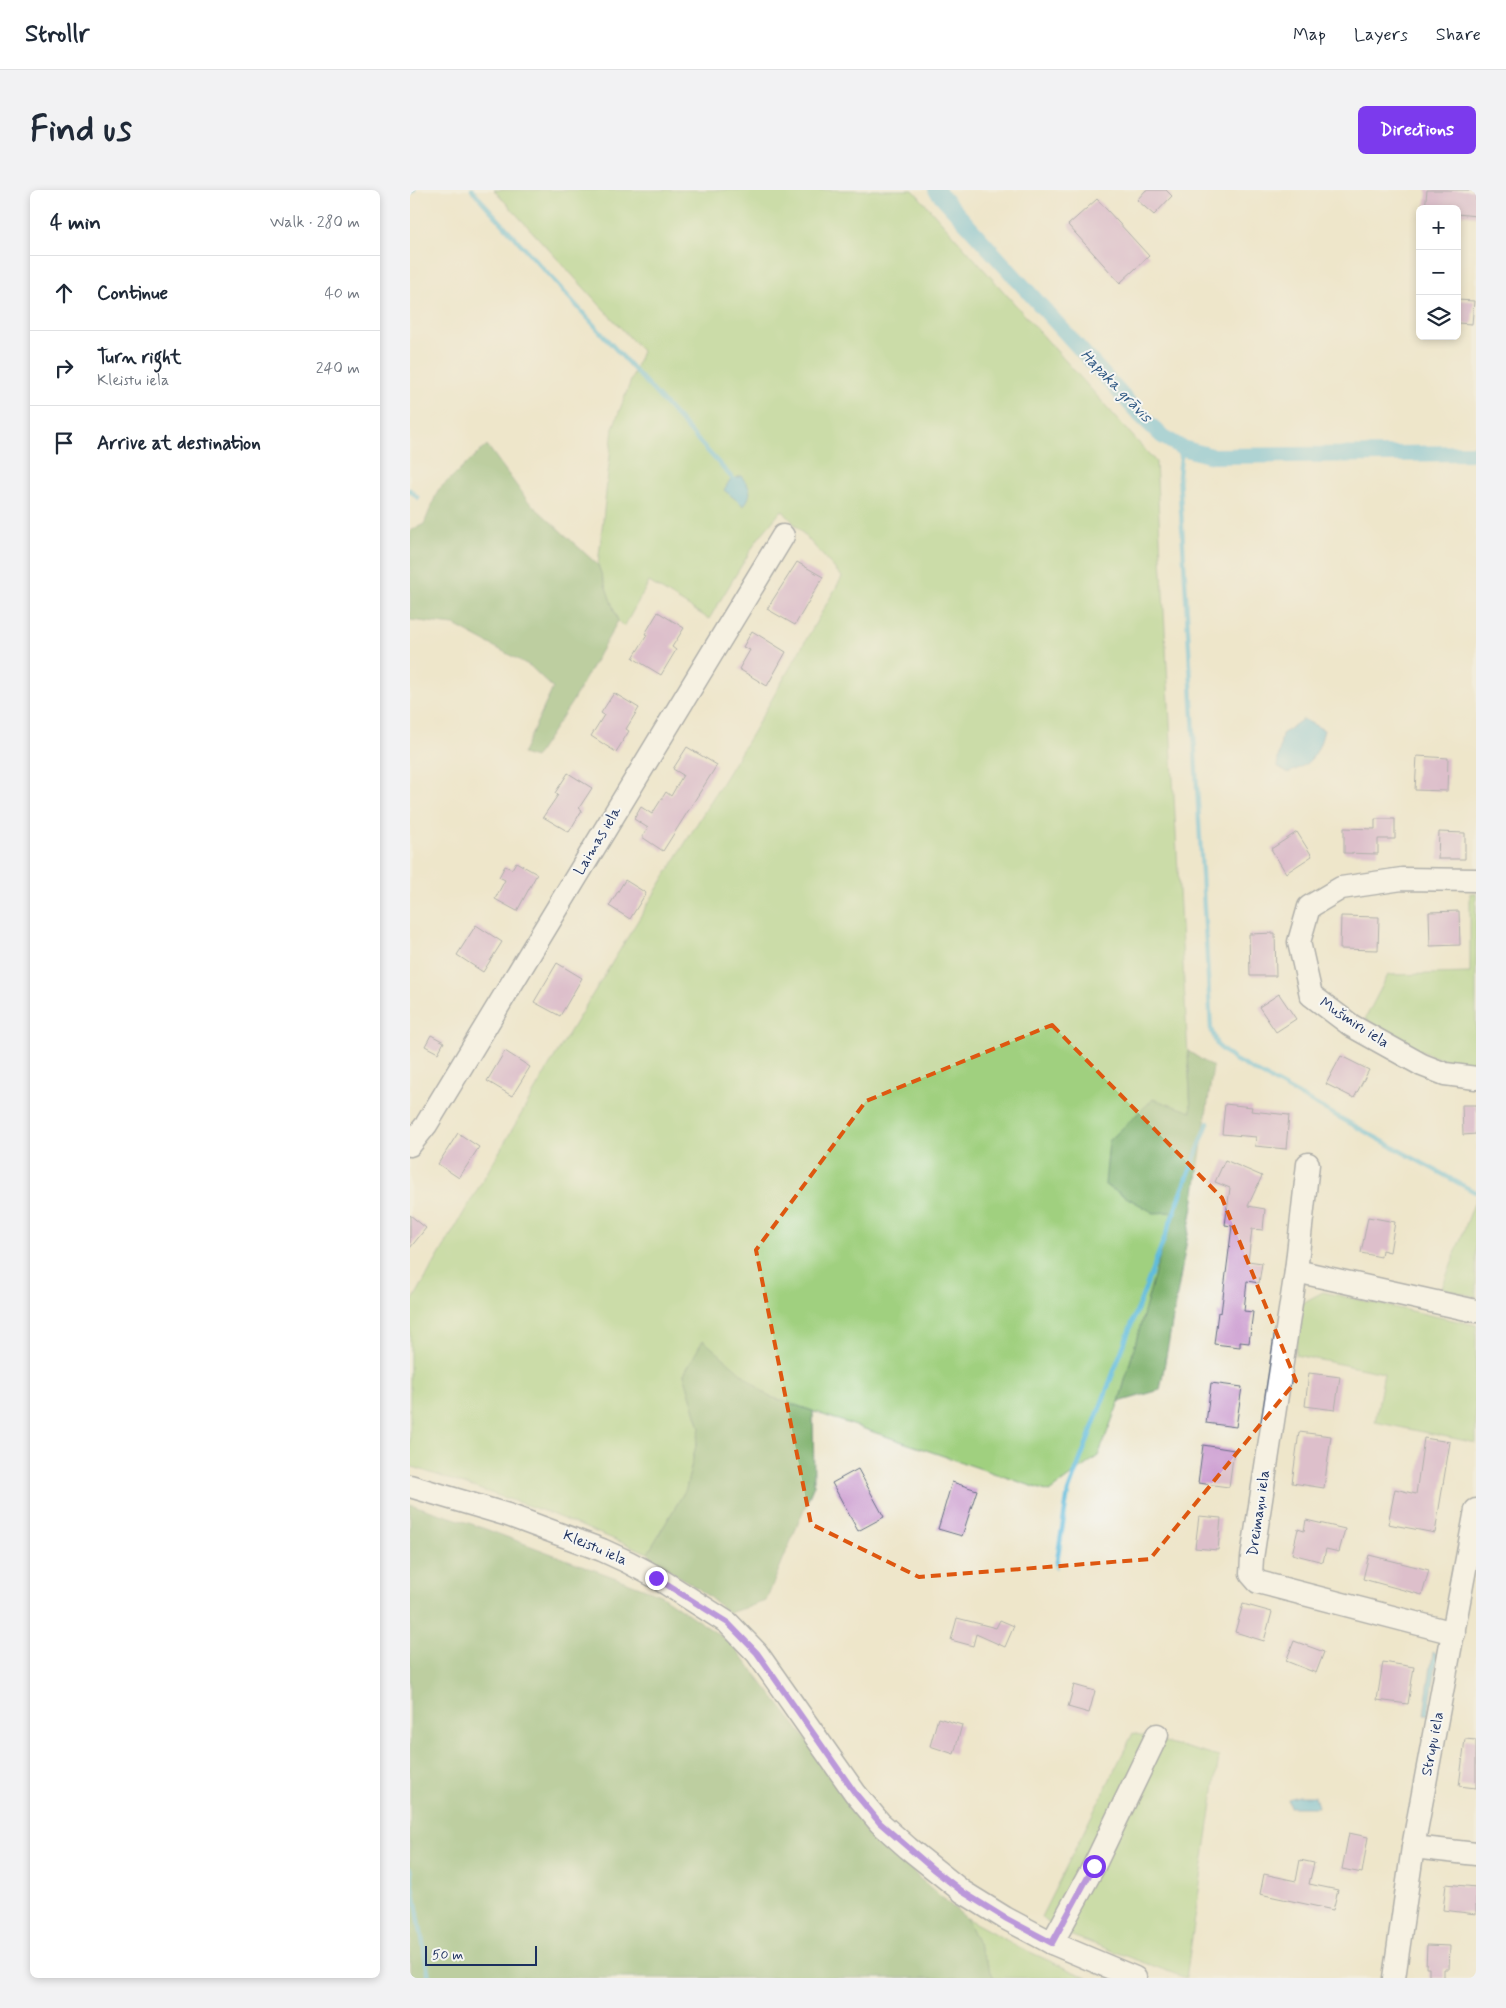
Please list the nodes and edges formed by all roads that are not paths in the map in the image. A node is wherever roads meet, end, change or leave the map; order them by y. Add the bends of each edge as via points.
1 (783, 536) dead end
2 (1476, 880) edge
3 (1476, 1078) edge
4 (418, 1122) edge
5 (410, 1145) edge
6 (1308, 1164) dead end
7 (1296, 1271) junction
8 (1476, 1311) edge
9 (410, 1486) edge
10 (1476, 1510) edge
11 (1472, 1556) edge
12 (1454, 1633) junction
13 (1157, 1735) dead end
14 (1413, 1847) junction
15 (1476, 1854) edge
16 (1052, 1943) junction
17 (1135, 1978) edge
18 (1394, 1978) edge

1 - 4 street, Laimas iela
2 - 3 street, Mušmiru iela via 1402,879 1341,888 1309,907 1299,942 1311,995 1352,1026 1422,1065 1445,1074
4 - 5 street, Laimas iela
6 - 7 street, Dreimaņu iela
7 - 8 street
7 - 12 street, Dreimaņu iela via 1251,1574 1258,1582
9 - 16 street, Kleistu iela via 508,1515 602,1550 656,1578 728,1623 757,1653 855,1793 880,1823 963,1892
10 - 11 street, Strupu iela
11 - 12 street, Strupu iela
12 - 14 street, Strupu iela
13 - 16 street via 1094,1866
14 - 15 street
14 - 18 street, Strupu iela
16 - 17 street, Kleistu iela

